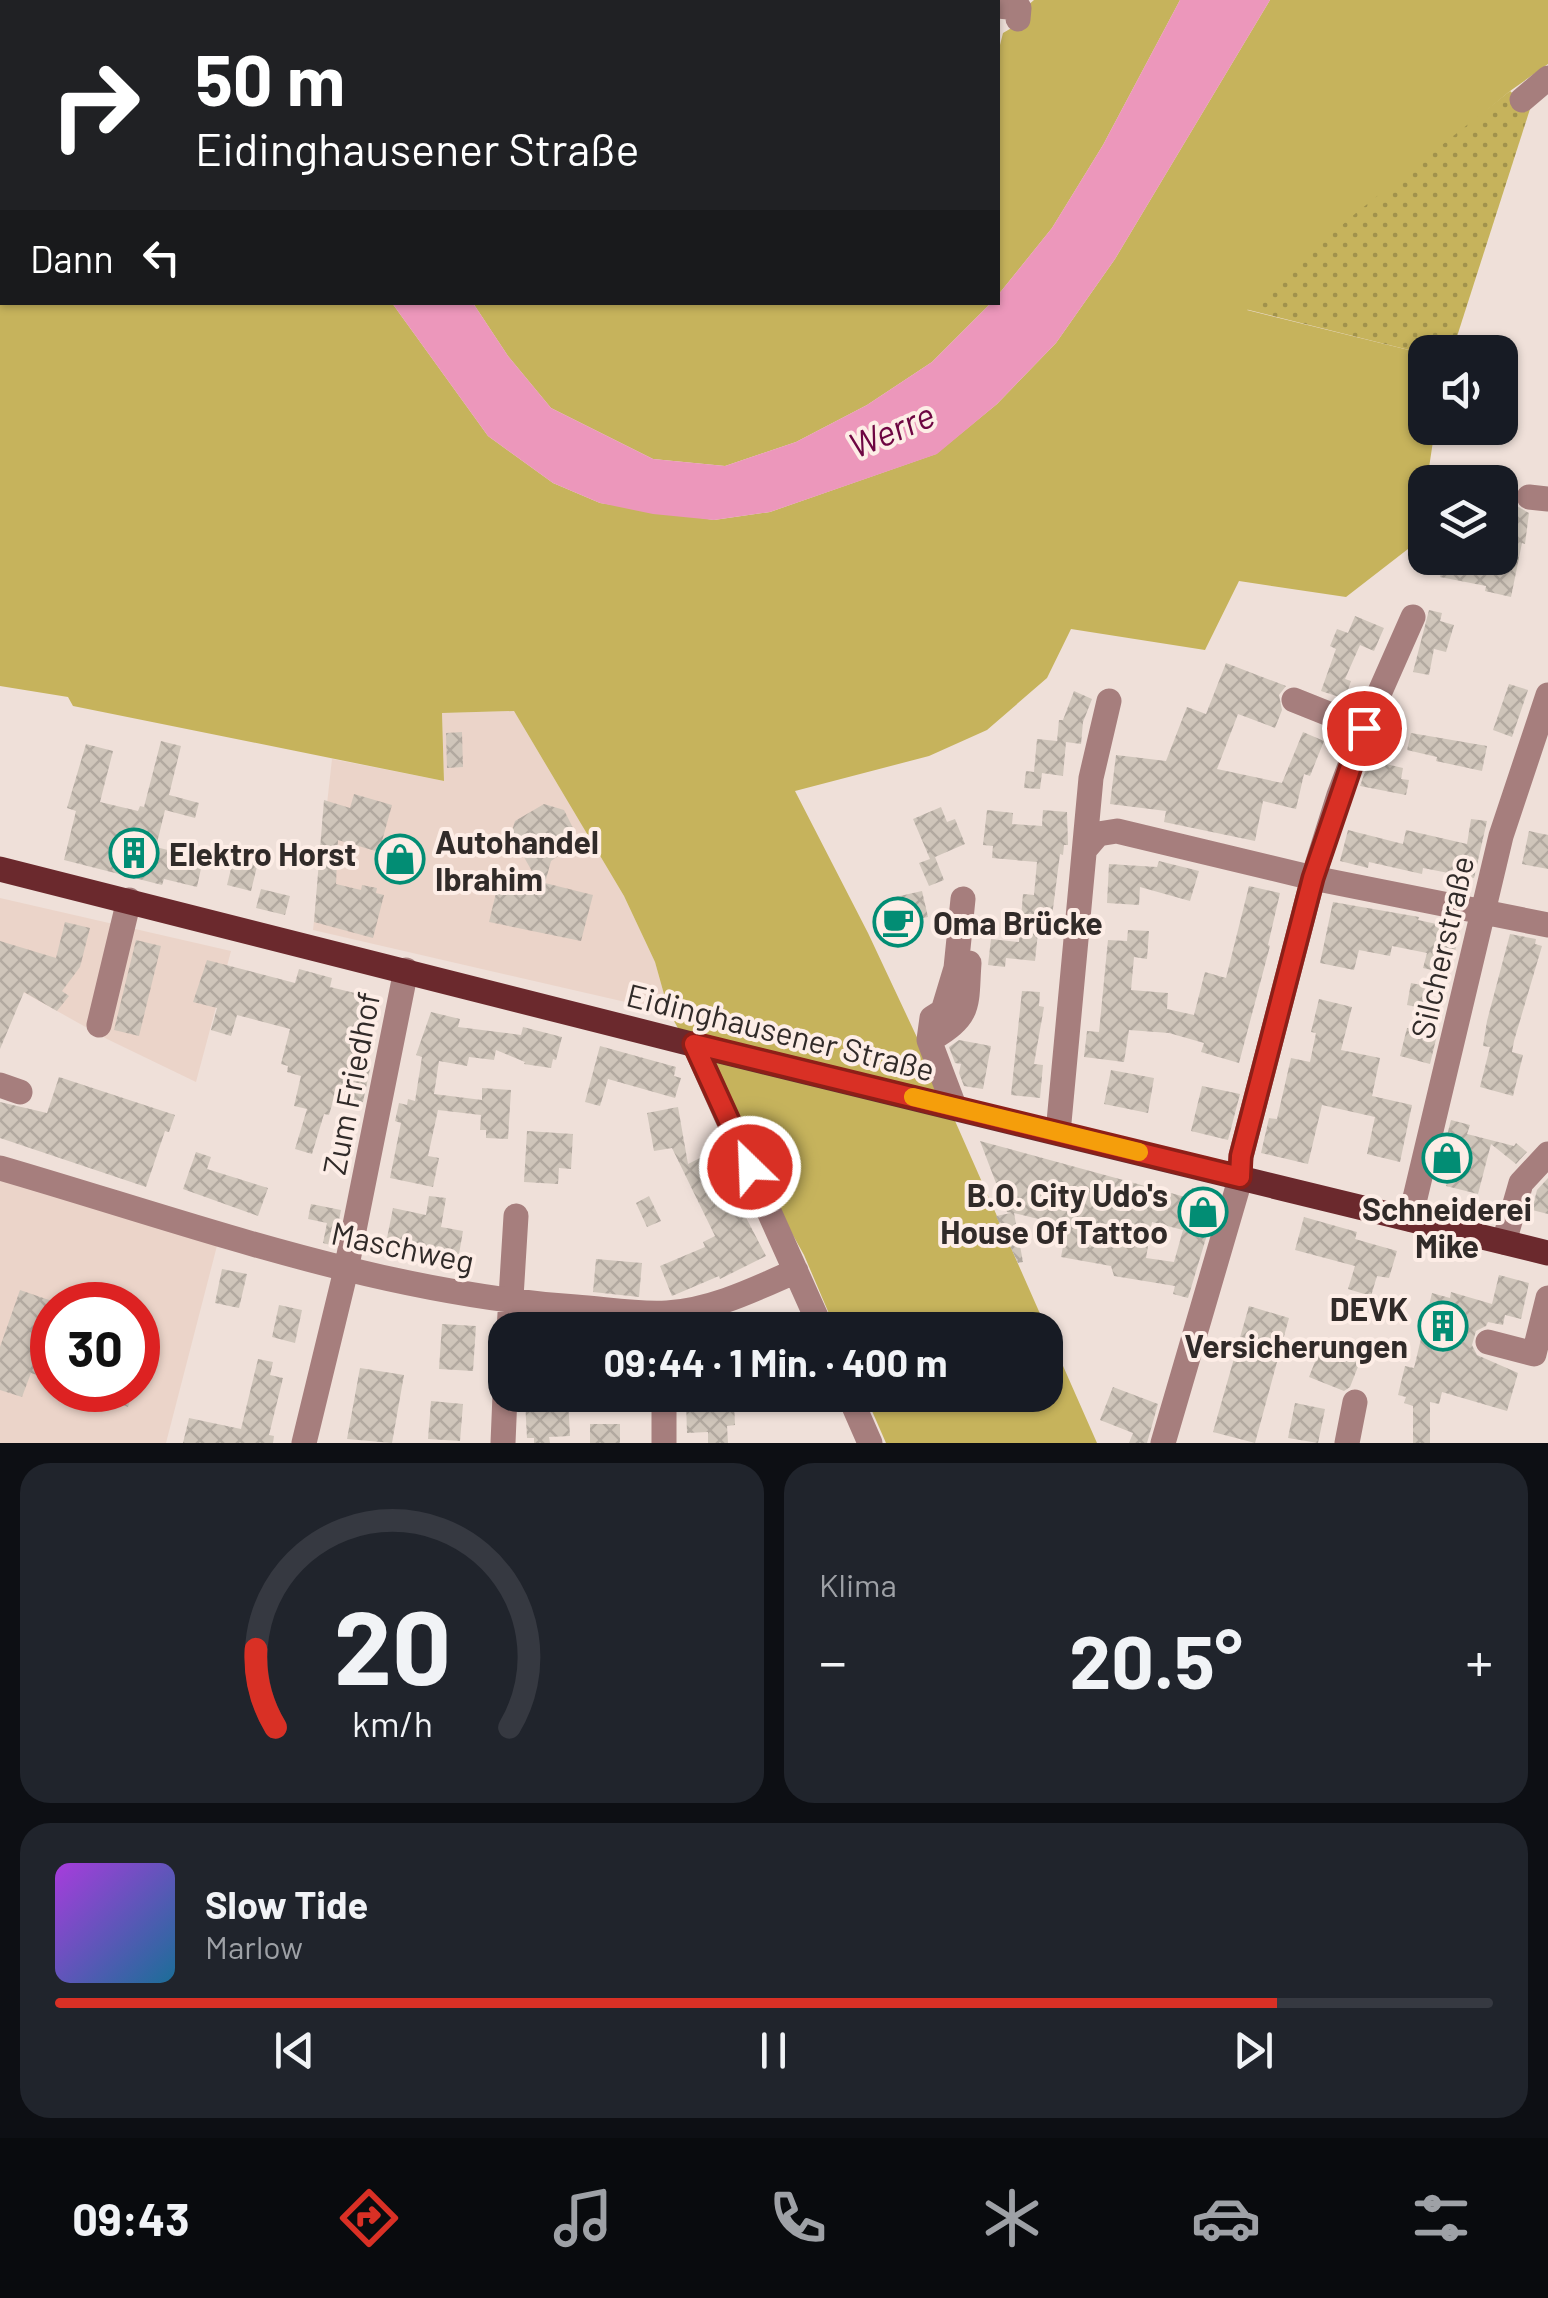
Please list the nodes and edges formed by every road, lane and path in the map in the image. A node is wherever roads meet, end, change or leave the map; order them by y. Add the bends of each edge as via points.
1 (1037, 0) edge
2 (1008, 13) edge
3 (1548, 78) edge
4 (1522, 100) dead end
5 (1413, 617) dead end
6 (1548, 695) edge
7 (1294, 700) dead end
8 (1109, 702) dead end
9 (1542, 723) edge
10 (1364, 728) junction
11 (1086, 848) junction
12 (0, 852) edge
13 (0, 869) edge
14 (1313, 878) junction
15 (59, 882) junction
16 (963, 899) dead end
17 (129, 900) junction
18 (1482, 911) junction
19 (1548, 925) edge
20 (971, 946) dead end
21 (406, 970) junction
22 (99, 1024) dead end
23 (929, 1040) junction
24 (707, 1048) junction
25 (954, 1106) junction
26 (1058, 1133) junction
27 (1548, 1155) edge
28 (0, 1168) edge
29 (1240, 1177) junction
30 (516, 1216) dead end
31 (1410, 1219) junction
32 (1504, 1242) junction
33 (1548, 1254) edge
34 (346, 1270) junction
35 (796, 1271) junction
36 (1548, 1298) edge
37 (511, 1302) junction
38 (510, 1312) edge
39 (588, 1312) edge
40 (691, 1312) edge
41 (814, 1312) edge
42 (1488, 1342) dead end
43 (1355, 1402) dead end
44 (505, 1412) edge
45 (664, 1412) edge
46 (857, 1412) edge
47 (304, 1443) edge
48 (503, 1443) edge
49 (664, 1443) edge
50 (870, 1443) edge
51 (1162, 1443) edge
52 (1347, 1443) edge

1 - 2 street
3 - 4 street
5 - 10 street
6 - 9 street, Silcherstraße
7 - 10 street
8 - 11 street via 1091,778
9 - 18 street, Silcherstraße
10 - 14 street
11 - 14 street via 1098,834 1117,831
11 - 26 street
12 - 15 main road
13 - 15 main road, Eidinghausener Straße
14 - 18 street
14 - 29 street
15 - 17 main road, Eidinghausener Straße
16 - 23 street via 956,968
17 - 21 main road, Eidinghausener Straße
17 - 22 street
18 - 19 street
18 - 31 street, Silcherstraße
20 - 23 street via 965,1012
21 - 24 main road, Eidinghausener Straße
21 - 34 street, Zum Friedhof
23 - 25 street
24 - 25 main road, Eidinghausener Straße
24 - 35 street
25 - 26 main road, Eidinghausener Straße
26 - 29 main road, Eidinghausener Straße
27 - 32 street via 1521,1183
28 - 34 street, Maschweg
29 - 31 main road, Eidinghausener Straße
29 - 51 street
30 - 37 street
31 - 32 main road, Eidinghausener Straße
32 - 33 main road, Eidinghausener Straße
34 - 37 street, Maschweg
34 - 47 street, Zum Friedhof
35 - 40 street, Maschweg
35 - 41 street
36 - 42 street via 1534,1354
37 - 38 street
37 - 39 street, Maschweg
43 - 52 street
44 - 48 street
45 - 49 street
46 - 50 street

